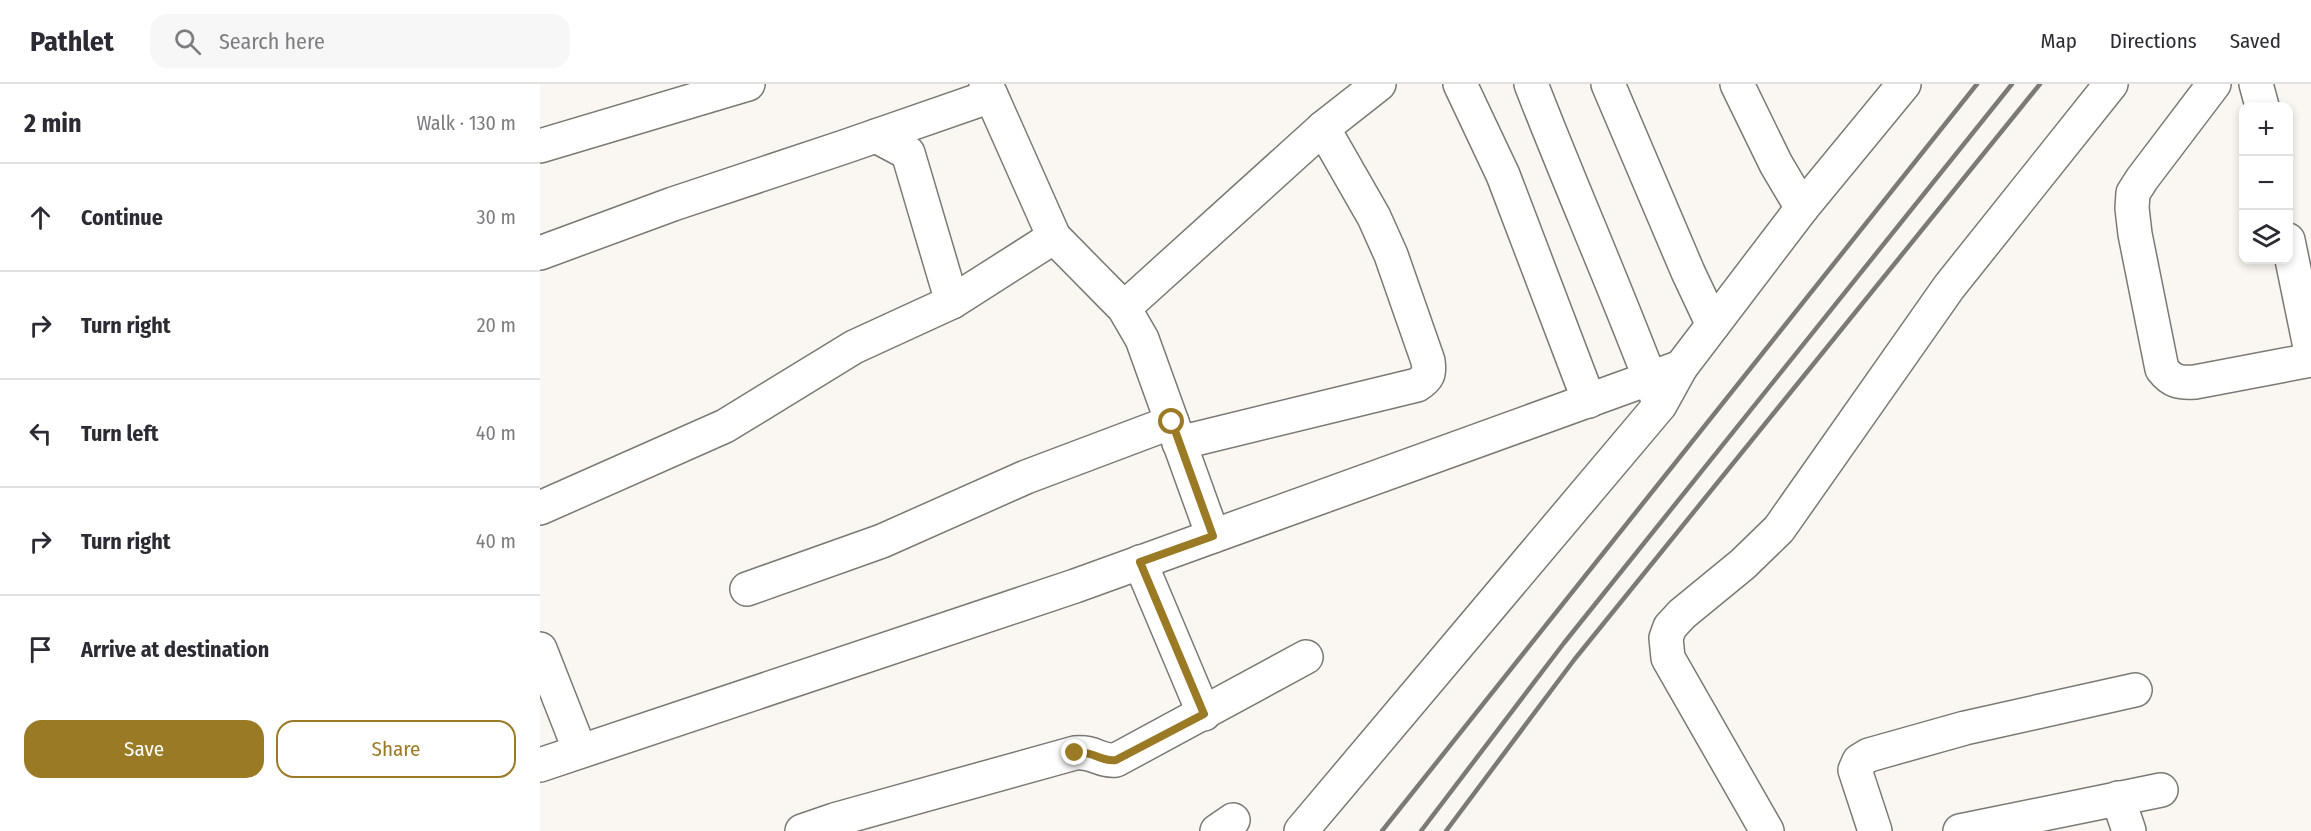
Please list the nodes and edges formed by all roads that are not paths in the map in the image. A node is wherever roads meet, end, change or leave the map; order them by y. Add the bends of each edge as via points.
1 (748, 84) edge
2 (1379, 84) edge
3 (1460, 84) edge
4 (1531, 84) edge
5 (1608, 84) edge
6 (1737, 84) edge
7 (2111, 84) edge
8 (2214, 84) edge
9 (2256, 84) edge
10 (1893, 89) edge
11 (989, 90) edge
12 (2261, 102) edge
13 (1323, 128) junction
14 (876, 136) junction
15 (540, 146) edge
16 (1802, 208) junction
17 (1054, 237) junction
18 (540, 253) edge
19 (2293, 260) edge
20 (952, 302) junction
21 (1124, 308) junction
22 (1713, 325) junction
23 (2311, 352) edge
24 (2311, 360) edge
25 (1655, 392) junction
26 (1589, 401) junction
27 (1176, 433) junction
28 (540, 508) edge
29 (1213, 536) junction
30 (1140, 562) junction
31 (747, 589) dead end
32 (540, 649) edge
33 (1306, 657) dead end
34 (2135, 690) dead end
35 (1204, 714) junction
36 (580, 751) junction
37 (540, 765) edge
38 (2161, 790) dead end
39 (2118, 798) junction
40 (802, 831) edge
41 (1301, 831) edge
42 (1767, 831) edge
43 (1875, 831) edge
44 (1960, 831) edge
45 (2129, 831) edge

1 - 15 street
2 - 13 street
3 - 26 street via 1503,175
4 - 25 street
5 - 22 street
6 - 16 street
7 - 42 street via 1949,287 1779,529 1670,627 1666,638 1668,658
8 - 24 street via 2133,193 2134,234 2162,369 2180,383
9 - 12 street
10 - 16 street
11 - 14 street
11 - 17 street
13 - 21 street
13 - 27 street via 1391,255 1430,373 1417,385
14 - 18 street
14 - 20 street via 908,153
16 - 22 street
17 - 20 street
17 - 21 street
19 - 23 street
20 - 28 street via 854,346 725,426
21 - 27 street via 1142,339
22 - 25 street via 1681,368
25 - 26 street
25 - 41 street
26 - 29 street
27 - 29 street
27 - 31 street via 1026,477 882,541
29 - 30 street
30 - 35 street
30 - 36 street
32 - 36 street
33 - 35 street
34 - 43 street via 1965,728 1869,755 1858,761 1855,770
35 - 40 street via 1116,760 1106,761 1088,752 1075,753
36 - 37 street
38 - 39 street
39 - 44 street
39 - 45 street

